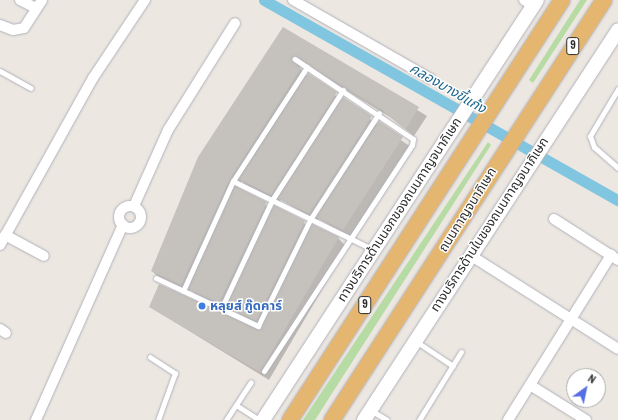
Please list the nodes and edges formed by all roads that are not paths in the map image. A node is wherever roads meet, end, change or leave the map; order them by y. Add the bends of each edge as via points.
1 (20, 0) edge
2 (145, 0) edge
3 (292, 0) edge
4 (562, 0) edge
5 (604, 0) edge
6 (531, 2) edge
7 (39, 4) edge
8 (235, 23) dead end
9 (0, 25) edge
10 (618, 31) edge
11 (295, 59) dead end
12 (307, 67) junction
13 (0, 71) edge
14 (431, 79) dead end
15 (31, 88) dead end
16 (618, 89) edge
17 (343, 90) junction
18 (379, 114) junction
19 (618, 168) edge
20 (233, 181) junction
21 (272, 200) junction
22 (134, 206) junction
23 (311, 218) junction
24 (554, 219) dead end
25 (123, 226) junction
26 (5, 235) junction
27 (350, 237) junction
28 (0, 245) edge
29 (375, 250) junction
30 (470, 255) junction
31 (44, 256) dead end
32 (614, 258) edge
33 (156, 278) dead end
34 (183, 291) junction
35 (221, 309) junction
36 (571, 319) junction
37 (416, 341) junction
38 (618, 350) edge
39 (461, 352) dead end
40 (150, 358) dead end
41 (453, 366) junction
42 (264, 371) dead end
43 (251, 382) dead end
44 (530, 385) junction
45 (236, 405) junction
46 (367, 415) edge
47 (36, 420) edge
48 (158, 420) edge
49 (226, 420) edge
50 (259, 420) edge
51 (263, 420) edge
52 (290, 420) edge
53 (332, 420) edge
54 (387, 420) edge
55 (419, 420) edge
56 (508, 420) edge
57 (586, 420) edge

1 - 7 street
2 - 26 street via 93,78
3 - 14 street
4 - 52 highway, 9
5 - 53 highway, ถนนกาญจนาภิเษก / 9
6 - 29 main road, ทางบริการด้านนอกของถนนกาญจนาภิเษก
7 - 9 street via 24,28 13,30
8 - 22 street via 174,120
10 - 30 main road, ทางบริการด้านในของถนนกาญจนาภิเษก
11 - 12 lane
12 - 17 lane
12 - 20 lane
13 - 15 lane
16 - 19 lane via 590,136 594,147
17 - 18 lane
17 - 21 lane
18 - 23 lane
18 - 27 lane via 410,134 412,145
20 - 21 lane
20 - 34 lane
21 - 23 lane
21 - 35 lane
22 - 25 street via 124,207 119,213
22 - 25 street via 140,213 139,224 130,228
23 - 27 lane
23 - 35 lane via 260,324 256,326
24 - 32 street
25 - 47 street
26 - 28 street
26 - 31 street
27 - 29 lane
27 - 42 lane
29 - 51 main road, ทางบริการด้านนอกของถนนกาญจนาภิเษก
30 - 36 street
30 - 37 main road, ทางบริการด้านในของถนนกาญจนาภิเษก
32 - 36 street
33 - 34 lane
34 - 35 lane
36 - 38 street
36 - 44 street
37 - 41 lane
37 - 46 main road, ทางบริการด้านในของถนนกาญจนาภิเษก
39 - 41 lane
40 - 48 lane via 175,373
41 - 55 lane
43 - 45 lane
44 - 56 street
44 - 57 street
45 - 49 lane
45 - 50 lane
46 - 54 lane

